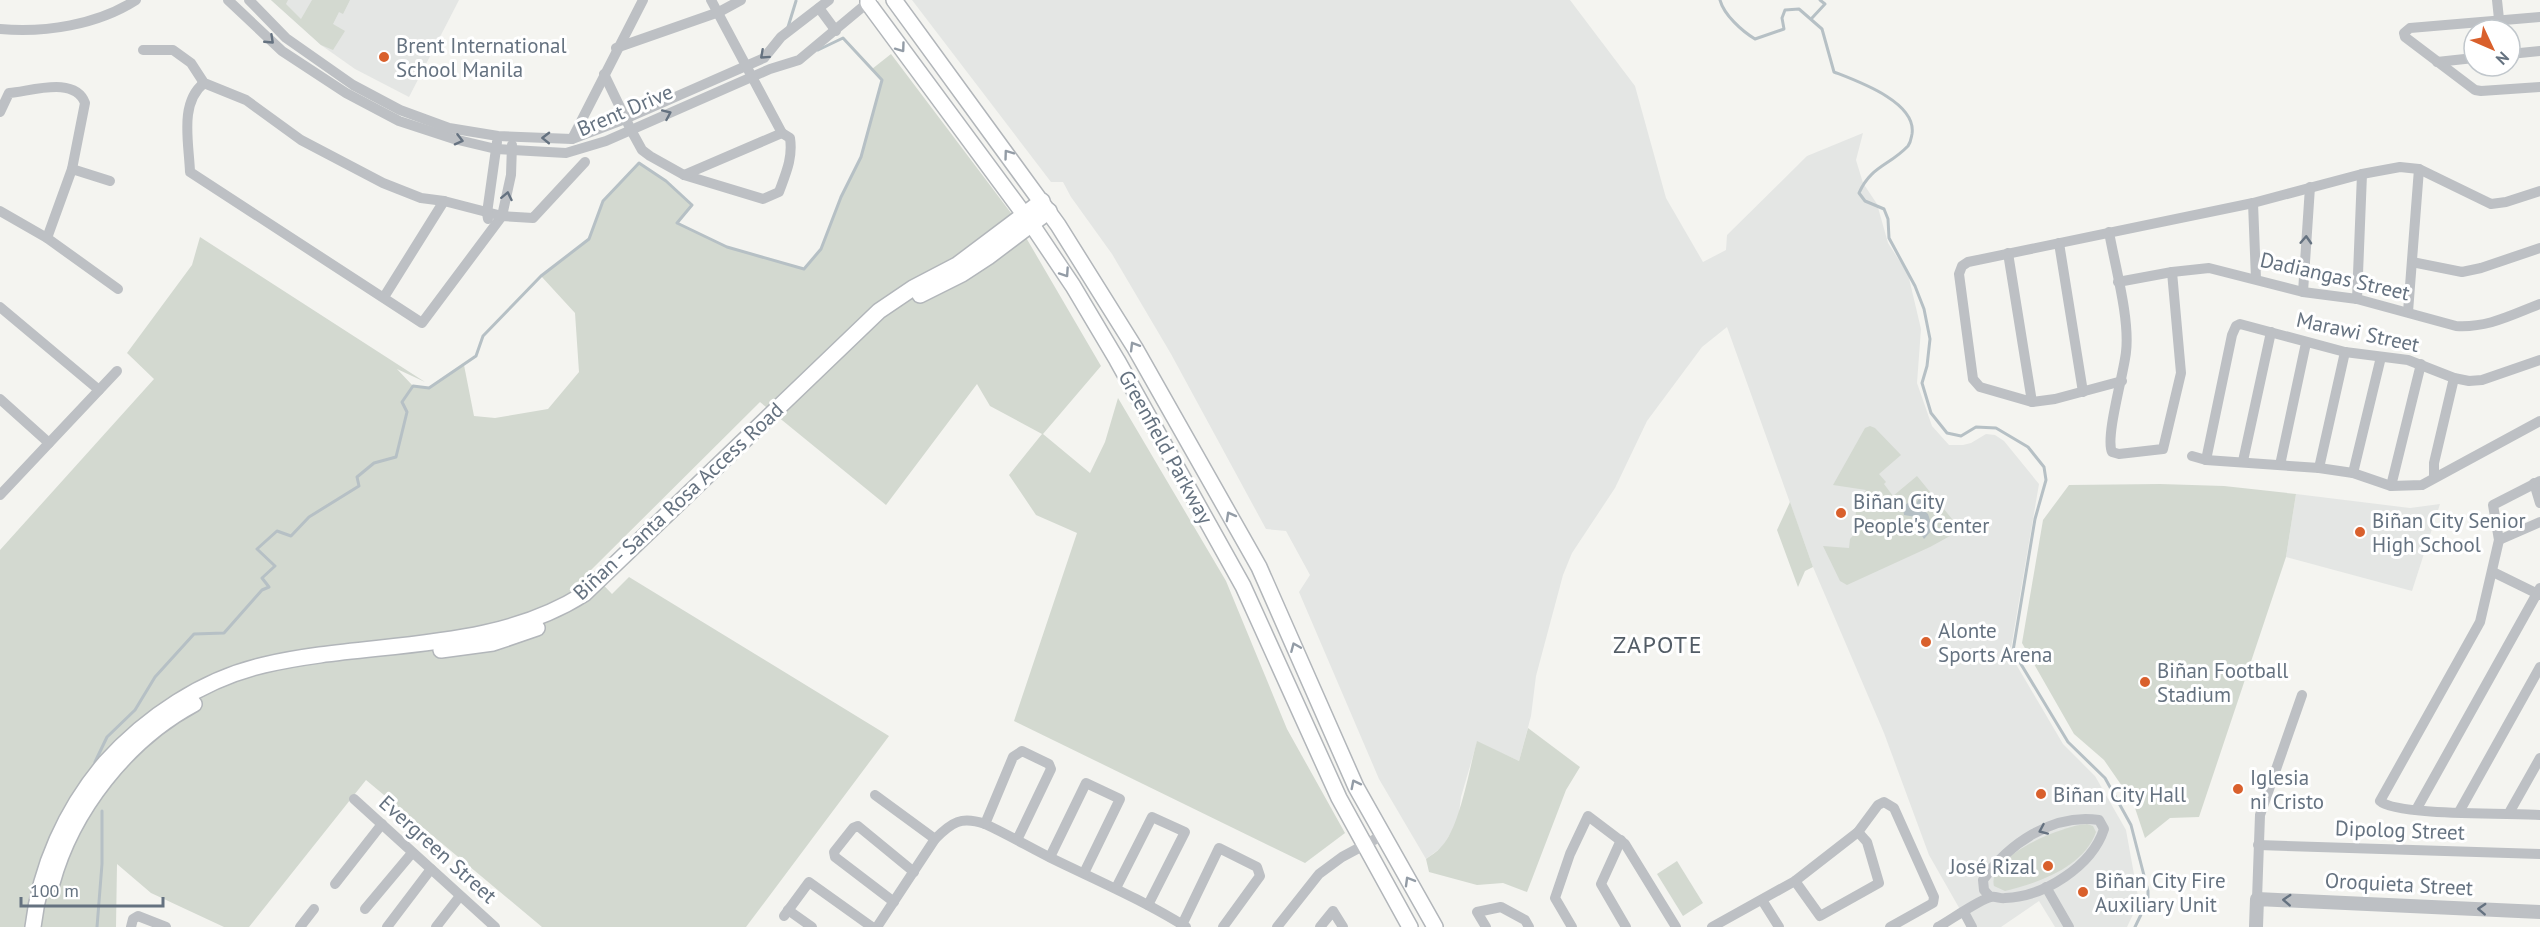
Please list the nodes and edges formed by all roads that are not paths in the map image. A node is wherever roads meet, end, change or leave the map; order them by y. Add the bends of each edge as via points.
1 (136, 0) edge
2 (228, 0) edge
3 (643, 0) edge
4 (711, 0) edge
5 (741, 0) edge
6 (829, 0) edge
7 (894, 0) edge
8 (2497, 0) edge
9 (869, 1) edge
10 (251, 3) edge
11 (819, 8) junction
12 (719, 12) junction
13 (244, 15) junction
14 (2540, 16) edge
15 (2499, 18) edge
16 (2513, 18) edge
17 (2462, 23) edge
18 (0, 28) edge
19 (836, 31) junction
20 (616, 48) junction
21 (930, 48) junction
22 (143, 50) dead end
23 (2540, 51) edge
24 (2522, 53) edge
25 (2462, 59) edge
26 (2437, 62) junction
27 (745, 67) junction
28 (604, 74) junction
29 (922, 77) junction
30 (751, 78) junction
31 (204, 83) junction
32 (2540, 87) edge
33 (350, 89) junction
34 (0, 112) edge
35 (625, 119) junction
36 (631, 130) junction
37 (782, 133) junction
38 (498, 136) junction
39 (512, 137) junction
40 (572, 139) junction
41 (496, 149) junction
42 (511, 151) junction
43 (585, 162) dead end
44 (72, 169) junction
45 (2419, 169) junction
46 (2362, 174) junction
47 (684, 175) junction
48 (110, 181) dead end
49 (2310, 187) junction
50 (2540, 191) edge
51 (444, 201) junction
52 (2253, 203) junction
53 (1045, 206) junction
54 (0, 211) edge
55 (487, 213) junction
56 (502, 216) junction
57 (1028, 220) junction
58 (491, 231) junction
59 (2109, 232) junction
60 (47, 238) junction
61 (2059, 243) junction
62 (2540, 248) edge
63 (2008, 253) junction
64 (2412, 262) junction
65 (2172, 272) junction
66 (2256, 279) junction
67 (2118, 282) junction
68 (118, 289) dead end
69 (2303, 292) junction
70 (384, 297) junction
71 (2357, 299) junction
72 (2540, 304) edge
73 (0, 308) edge
74 (2408, 312) junction
75 (2271, 332) junction
76 (2306, 343) junction
77 (2345, 352) junction
78 (2382, 357) junction
79 (2540, 360) edge
80 (2421, 364) junction
81 (117, 371) dead end
82 (2454, 378) junction
83 (2122, 381) junction
84 (99, 390) junction
85 (2083, 392) junction
86 (0, 399) edge
87 (2032, 402) junction
88 (2540, 421) edge
89 (49, 443) junction
90 (2192, 456) dead end
91 (2206, 460) junction
92 (2243, 461) junction
93 (2280, 465) junction
94 (2319, 468) junction
95 (2353, 473) junction
96 (2434, 477) junction
97 (2537, 482) edge
98 (2391, 486) junction
99 (1, 491) edge
100 (2540, 503) edge
101 (2540, 522) edge
102 (2499, 540) junction
103 (2493, 572) junction
104 (2539, 593) edge
105 (2540, 667) edge
106 (2302, 695) dead end
107 (1318, 701) junction
108 (1299, 710) junction
109 (2540, 758) edge
110 (875, 795) dead end
111 (354, 799) dead end
112 (81, 805) junction
113 (2416, 810) junction
114 (2459, 812) junction
115 (2509, 813) junction
116 (2540, 815) edge
117 (985, 824) junction
118 (382, 825) junction
119 (1858, 832) junction
120 (1383, 835) junction
121 (935, 839) junction
122 (1017, 840) junction
123 (1621, 840) junction
124 (1364, 845) junction
125 (2258, 845) junction
126 (412, 853) junction
127 (2540, 854) edge
128 (1050, 858) junction
129 (431, 869) junction
130 (914, 872) junction
131 (1084, 873) junction
132 (1795, 881) junction
133 (335, 884) dead end
134 (2046, 887) junction
135 (1116, 888) junction
136 (460, 896) junction
137 (1990, 897) junction
138 (2257, 898) junction
139 (1762, 900) junction
140 (894, 902) junction
141 (1148, 905) junction
142 (314, 909) dead end
143 (365, 909) dead end
144 (1964, 912) junction
145 (2540, 912) edge
146 (1726, 924) edge
147 (489, 925) edge
148 (1183, 926) edge
149 (33, 927) edge
150 (43, 927) edge
151 (131, 927) edge
152 (166, 927) edge
153 (300, 927) edge
154 (387, 927) edge
155 (436, 927) edge
156 (812, 927) edge
157 (872, 927) edge
158 (877, 927) edge
159 (1223, 927) edge
160 (1277, 927) edge
161 (1320, 927) edge
162 (1343, 927) edge
163 (1410, 927) edge
164 (1436, 927) edge
165 (1486, 927) edge
166 (1529, 927) edge
167 (1572, 927) edge
168 (1626, 927) edge
169 (1676, 927) edge
170 (1712, 927) edge
171 (1779, 927) edge
172 (1890, 927) edge
173 (1938, 927) edge
174 (1972, 927) edge
175 (2069, 927) edge
176 (2256, 927) edge

1 - 18 street via 88,21 46,29
2 - 13 street, Brent Drive
3 - 20 street
4 - 12 street
5 - 12 street
6 - 11 street, Brent Drive
7 - 21 main road, Greenfield Parkway
8 - 15 street
9 - 19 street, Brent Drive
9 -> 29 main road, Greenfield Parkway
10 - 13 street
10 - 33 street, Brent Drive via 286,38
11 - 19 street
11 -> 27 street, Brent Drive via 781,37 764,58
12 - 20 street
12 - 27 street
13 -> 33 street, Brent Drive via 282,51
14 - 16 street
17 - 26 street via 2406,30 2405,37
19 - 30 street, Brent Drive via 799,60
20 - 28 street
21 - 29 main road
53 -> 21 main road, Greenfield Parkway
22 - 31 street via 173,50 191,63
23 - 24 street
25 - 26 street
26 - 32 street via 2481,92
27 - 30 street
27 - 35 street, Brent Drive
28 - 35 street
28 - 40 street
29 - 57 main road, Greenfield Parkway
36 -> 30 street, Brent Drive
30 - 37 street
31 - 51 street via 246,100 301,140 382,183 421,198
31 - 70 street via 195,90 188,114 190,172
33 - 38 street, Brent Drive via 449,128
33 -> 41 street, Brent Drive via 399,121
34 - 44 street via 9,93 75,89 85,104
35 - 36 street
35 - 40 street, Brent Drive
36 - 42 street, Brent Drive via 575,152
36 - 47 street via 642,150
37 - 47 street
37 - 47 street via 790,138 789,166 779,192 763,199
38 - 39 street, Brent Drive
38 - 41 street
40 -> 39 street, Brent Drive
39 - 42 street
41 - 42 street, Brent Drive
41 - 55 street
56 -> 42 street via 511,175
43 - 56 street via 533,218
44 - 48 street
44 - 60 street
45 - 46 street via 2400,167
45 - 50 street via 2491,204
45 - 64 street
46 - 49 street
46 - 71 street
49 - 52 street
69 -> 49 street
51 - 55 street
51 - 70 street
52 - 59 street
52 - 66 street
53 - 57 main road, Biñan - Santa Rosa Access Road
107 -> 53 main road, Greenfield Parkway via 1259,567 1135,348
54 - 60 street
55 - 56 street
55 - 58 street
56 - 58 street
57 -> 108 main road, Greenfield Parkway via 1073,286 1222,546
57 - 112 main road, Biñan - Santa Rosa Access Road via 979,263 922,293 886,318 561,618 493,643 290,665 241,682 184,709 125,758
58 - 70 street via 422,322
59 - 61 street
59 - 67 street
60 - 68 street
61 - 63 street
61 - 85 street
62 - 64 street via 2462,272
63 - 87 street
63 - 87 street via 1968,262 1959,274 1973,379 1980,387
64 - 74 street
65 - 66 street, Dadiangas Street via 2209,268
65 - 67 street, Dadiangas Street
65 - 83 street via 2181,373 2163,449 2112,452 2113,418
66 - 69 street, Dadiangas Street
67 - 83 street via 2127,348
69 - 71 street, Dadiangas Street
71 - 74 street, Dadiangas Street
72 - 74 street, Dadiangas Street via 2487,325 2471,327
73 - 84 street
75 - 76 street, Marawi Street
75 - 91 street, Marawi Street via 2244,324 2236,326
75 - 92 street
76 - 77 street, Marawi Street
76 - 93 street
77 - 78 street, Marawi Street
77 - 94 street
78 - 80 street, Marawi Street
78 - 95 street
79 - 82 street, Marawi Street via 2482,380
80 - 82 street, Marawi Street
80 - 98 street
81 - 84 street
82 - 96 street
83 - 85 street
84 - 89 street
85 - 87 street
86 - 89 street
88 - 96 street
89 - 99 street
90 - 91 street
91 - 92 street
92 - 93 street
93 - 94 street
94 - 95 street
95 - 98 street
96 - 98 street via 2422,485
97 - 100 street
97 - 102 street via 2493,505
101 - 102 street
102 - 103 street
103 - 104 street
103 - 113 street via 2480,622 2380,801
104 - 113 street
105 - 114 street
106 - 125 street via 2260,816
107 - 108 main road
120 -> 107 main road, Greenfield Parkway via 1356,788
108 - 124 main road, Greenfield Parkway
109 - 115 street
110 - 121 street
111 - 118 street, Evergreen Street
112 - 149 main road, Biñan - Santa Rosa Access Road via 53,848
112 - 150 main road, Biñan - Santa Rosa Access Road via 54,875
113 - 114 street
114 - 115 street
115 - 116 street
117 - 121 street via 969,818 956,822
117 - 122 street
117 - 122 street via 1017,753 1022,751 1049,764 1051,769
118 - 126 street, Evergreen Street
118 - 133 street
119 - 132 street
119 - 132 street via 1867,842 1879,883 1820,916
119 - 172 street via 1878,805 1888,803 1894,808 1934,897 1933,903
120 - 124 street
164 -> 120 main road, Greenfield Parkway
121 - 130 street
122 - 128 street
123 - 167 street via 1588,816 1555,898
123 - 168 street via 1601,884
123 - 169 street
124 - 160 street via 1319,874
124 - 163 main road, Greenfield Parkway
125 - 127 street, Dipolog Street
125 - 138 street
126 - 129 street, Evergreen Street
126 - 143 street
128 - 131 street
128 - 131 street via 1086,783 1120,799
129 - 136 street, Evergreen Street
129 - 154 street
130 - 140 street
130 - 140 street via 858,826 834,852 835,857
131 - 135 street
132 - 139 street
134 - 137 street via 2005,898
134 -> 137 street via 2077,867 2092,851 2104,829 2099,820 2069,819 2017,844 1996,861 1983,880
134 - 175 street
135 - 141 street
135 - 141 street via 1152,817 1185,832
136 - 147 street, Evergreen Street
136 - 155 street
137 - 144 street
145 -> 138 street, Oroquieta Street
138 - 176 street
139 - 146 street
139 - 171 street
140 - 158 street
141 - 148 street
142 - 153 street
144 - 173 street
144 - 174 street
146 - 170 street
148 - 159 street via 1219,848 1260,871
151 - 152 street via 138,916
156 - 157 street via 786,913 809,882
161 - 162 street via 1332,911
165 - 166 street via 1476,912 1501,907 1525,920

